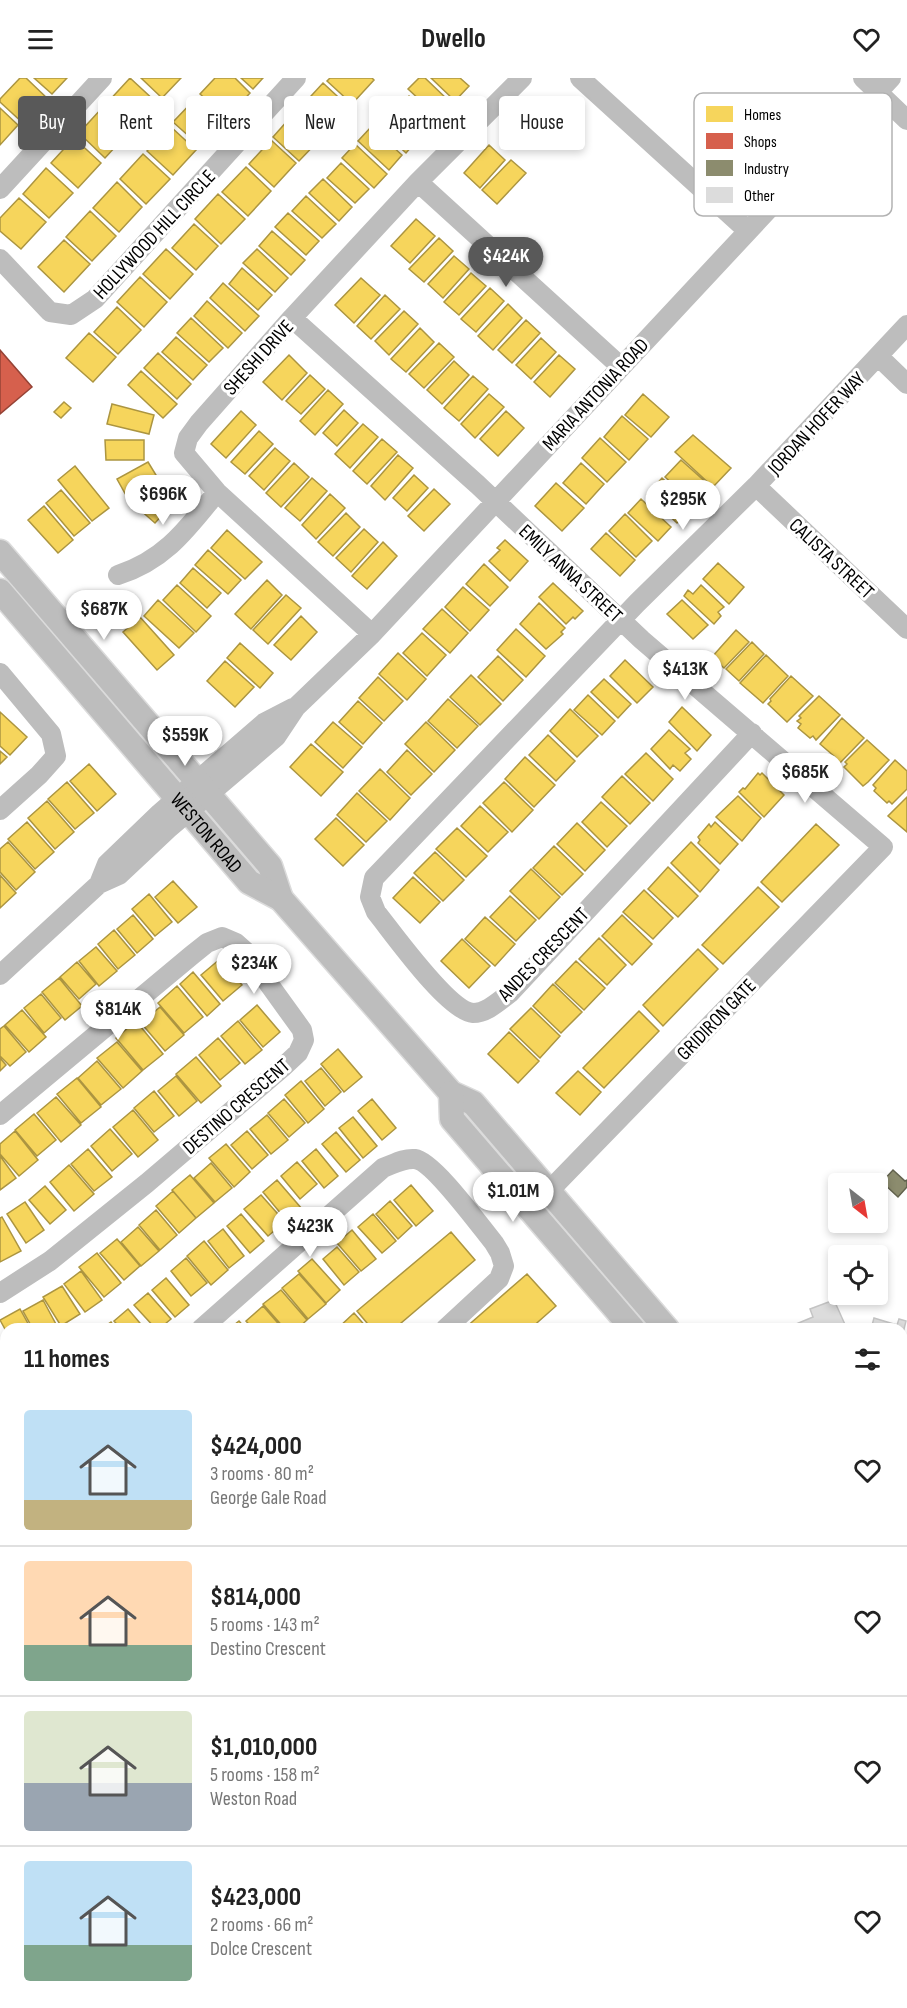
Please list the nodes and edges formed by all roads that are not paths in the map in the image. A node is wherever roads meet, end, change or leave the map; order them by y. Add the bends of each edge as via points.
1 (102, 78) edge
2 (297, 78) edge
3 (522, 78) edge
4 (580, 78) edge
5 (863, 78) edge
6 (884, 85) edge
7 (892, 97) edge
8 (907, 120) edge
9 (418, 182) junction
10 (694, 182) edge
11 (0, 189) edge
12 (732, 216) edge
13 (760, 216) edge
14 (747, 230) junction
15 (0, 259) edge
16 (292, 318) junction
17 (907, 325) edge
18 (878, 356) junction
19 (620, 366) junction
20 (907, 384) edge
21 (756, 486) junction
22 (217, 492) junction
23 (495, 501) junction
24 (0, 552) edge
25 (118, 575) dead end
26 (0, 591) edge
27 (621, 620) junction
28 (907, 629) edge
29 (372, 634) junction
30 (0, 673) edge
31 (752, 733) junction
32 (203, 788) junction
33 (183, 805) junction
34 (0, 810) edge
35 (883, 847) joint
36 (281, 899) junction
37 (0, 975) edge
38 (451, 1093) junction
39 (0, 1116) edge
40 (548, 1191) junction
41 (0, 1293) edge
42 (208, 1323) edge
43 (452, 1323) edge
44 (628, 1323) edge
45 (662, 1323) edge

1 - 11 street
2 - 15 street, HOLLYWOOD HILL CIRCLE via 95,299 71,315 50,312
3 - 9 street, SHESHI DRIVE
4 - 10 street
5 - 6 street
7 - 8 street
9 - 16 street, SHESHI DRIVE
9 - 19 street
12 - 14 street
13 - 14 street, MARIA ANTONIA ROAD
14 - 19 street, MARIA ANTONIA ROAD
16 - 22 street, SHESHI DRIVE via 188,438 184,453
16 - 23 street, EMILY ANNA STREET
17 - 18 street, JORDAN HOFER WAY
18 - 20 street
18 - 21 street, JORDAN HOFER WAY
19 - 23 street, MARIA ANTONIA ROAD
21 - 27 street, JORDAN HOFER WAY
21 - 28 street, CALISTA STREET
22 - 25 street via 168,548 137,569
22 - 29 street, SHESHI DRIVE
23 - 27 street, EMILY ANNA STREET
23 - 29 street, MARIA ANTONIA ROAD
24 - 32 main road, WESTON ROAD
26 - 33 main road, WESTON ROAD
27 - 31 street, EMILY ANNA STREET
27 - 31 street, ANDES CRESCENT via 374,878 370,897 376,912 444,996 472,1013 488,1009 510,993
29 - 32 street, MARIA ANTONIA ROAD via 296,707 276,737
30 - 34 street via 51,734 56,756
31 - 35 street, EMILY ANNA STREET
32 - 33 street, MARIA ANTONIA ROAD
32 - 36 main road, WESTON ROAD via 270,866
33 - 36 main road, WESTON ROAD via 249,882
33 - 37 street, MARIA ANTONIA ROAD via 107,864 99,885
35 - 40 street, GRIDIRON GATE
36 - 38 main road, WESTON ROAD
38 - 40 main road, WESTON ROAD via 473,1103
38 - 44 main road via 452,1119
39 - 41 street, DESTINO CRESCENT via 192,955 222,937 245,951 303,1030 304,1040 298,1053 282,1068 50,1261
40 - 45 main road, WESTON ROAD
42 - 43 street via 383,1168 401,1160 417,1159 433,1169 494,1243 504,1266 500,1279

